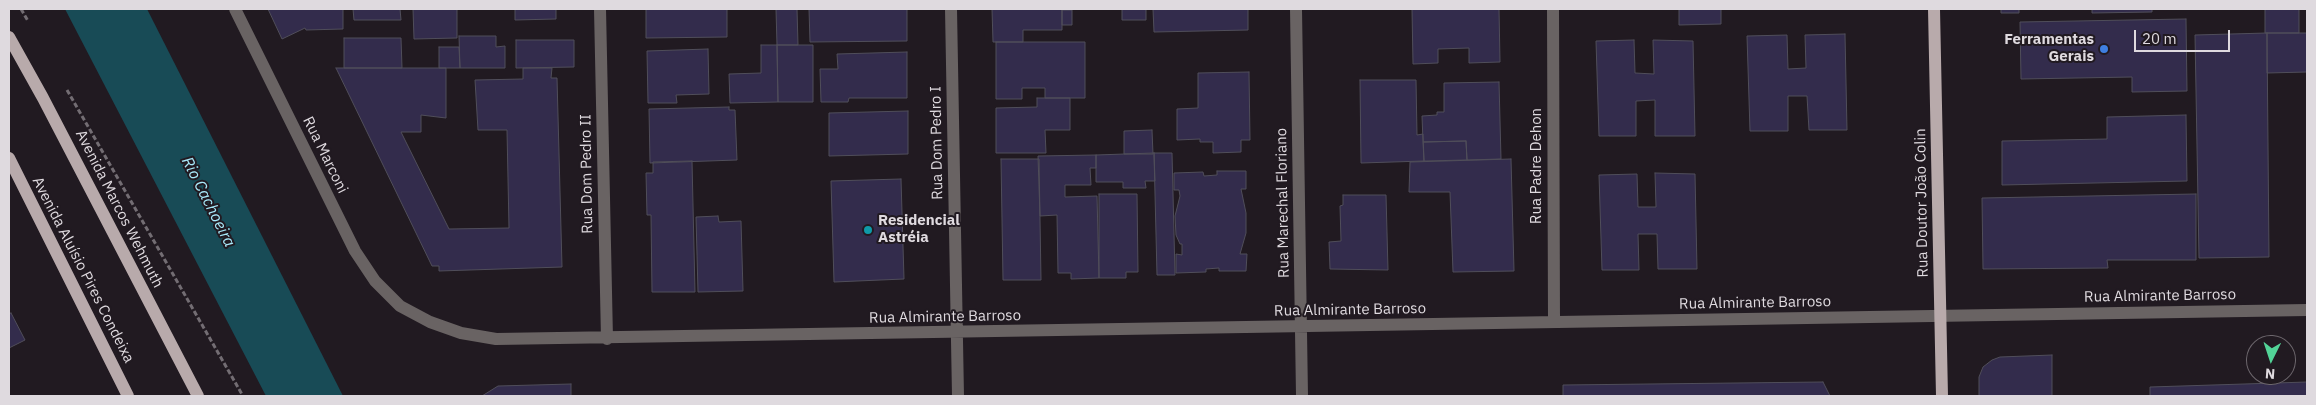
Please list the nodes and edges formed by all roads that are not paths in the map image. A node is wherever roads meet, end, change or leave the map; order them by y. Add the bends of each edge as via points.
1 (235, 9) edge
2 (600, 9) edge
3 (951, 9) edge
4 (1296, 9) edge
5 (1553, 9) edge
6 (1934, 9) edge
7 (9, 37) edge
8 (9, 158) edge
9 (400, 306) joint
10 (2307, 310) edge
11 (1941, 316) junction
12 (1554, 322) junction
13 (1301, 327) junction
14 (957, 333) junction
15 (607, 339) junction
16 (128, 396) edge
17 (198, 396) edge
18 (958, 396) edge
19 (1302, 396) edge
20 (1942, 396) edge

1 - 9 street, Rua Marconi via 355,251 375,280
2 - 15 street, Rua Dom Pedro II
3 - 14 street, Rua Dom Pedro I
4 - 13 street, Rua Marechal Floriano
5 - 12 street, Rua Padre Dehon
6 - 11 main road, Rua Doutor João Colin
7 - 17 main road, Avenida Marcos Wehmuth
8 - 16 main road, Avenida Aluísio Pires Condeixa
9 - 15 street, Rua Almirante Barroso via 461,333 496,339
10 - 11 street, Rua Almirante Barroso
11 - 12 street, Rua Almirante Barroso
11 - 20 main road, Rua Doutor João Colin
12 - 13 street, Rua Almirante Barroso
13 - 14 street, Rua Almirante Barroso
13 - 19 street, Rua Marechal Floriano
14 - 15 street, Rua Almirante Barroso
14 - 18 street, Rua Dom Pedro I

